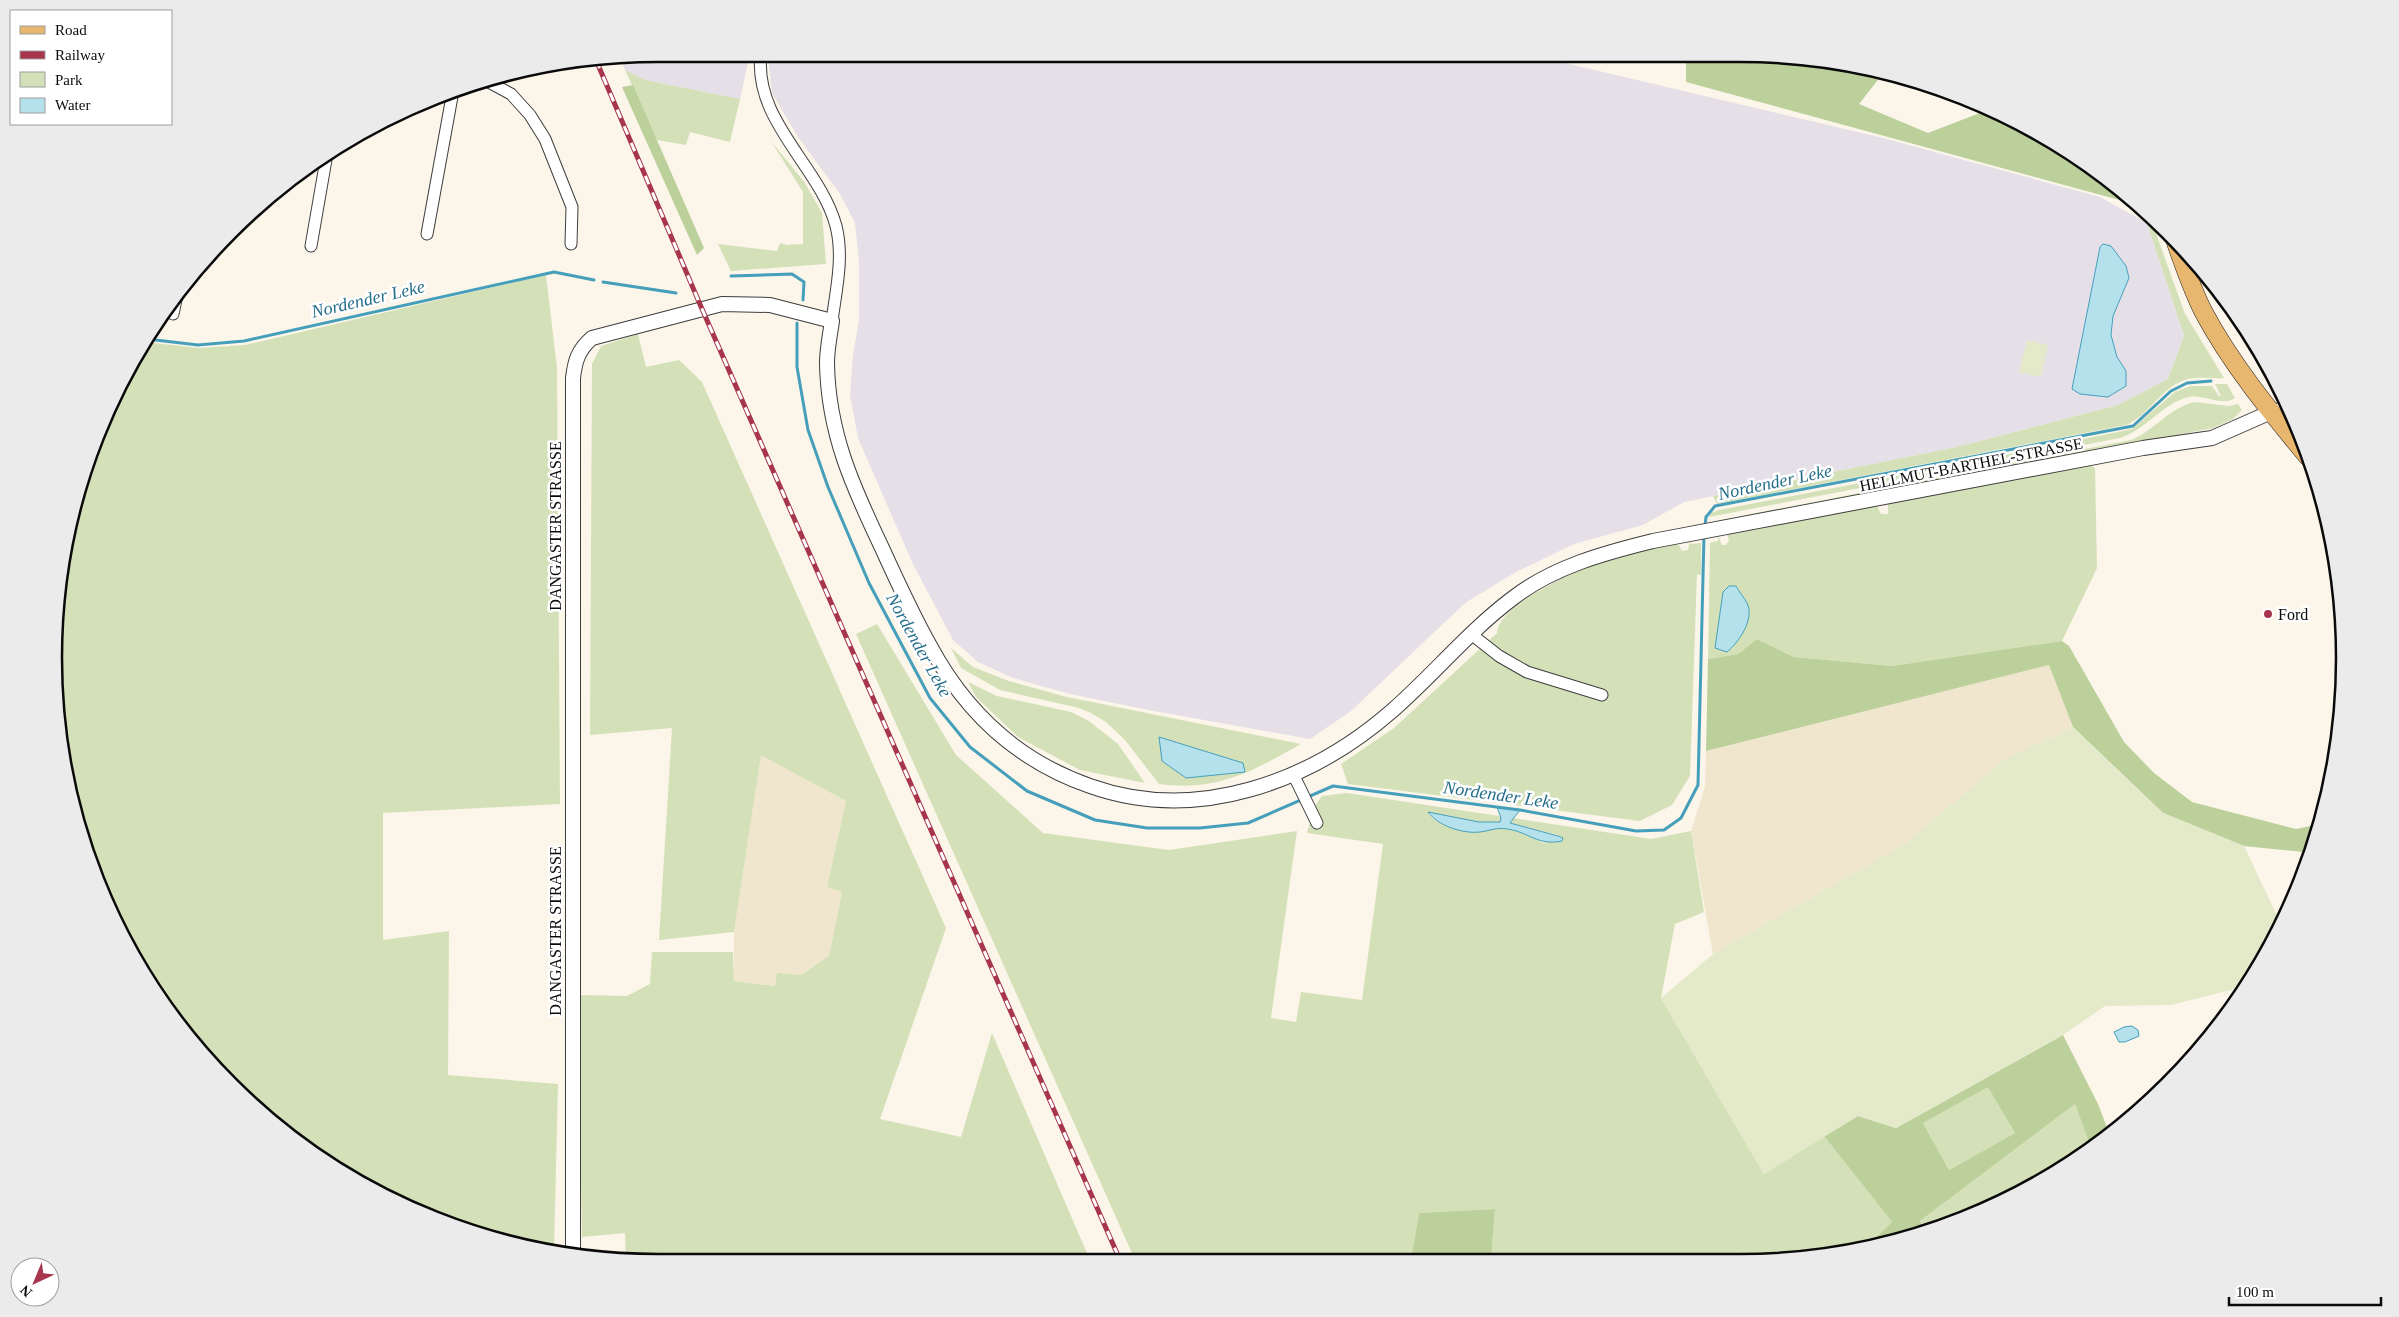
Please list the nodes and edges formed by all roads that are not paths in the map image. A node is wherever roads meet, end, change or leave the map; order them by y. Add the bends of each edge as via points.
1 (762, 62) edge
2 (495, 86) edge
3 (451, 100) edge
4 (325, 164) edge
5 (427, 234) dead end
6 (571, 244) dead end
7 (311, 246) dead end
8 (2182, 258) edge
9 (832, 321) junction
10 (2281, 408) edge
11 (2271, 412) junction
12 (2295, 442) edge
13 (1471, 634) junction
14 (1602, 695) dead end
15 (1293, 774) junction
16 (1317, 823) dead end
17 (573, 1248) edge

1 - 9 street via 764,92 772,113 836,225 840,264
2 - 6 street via 511,94 545,139 572,207
3 - 5 street
4 - 7 street
8 - 11 main road via 2215,333
9 - 15 street, HELLMUT-BARTHEL-STRASSE via 827,362 834,426 850,481 918,626 946,676 988,725 1011,746 1066,778 1129,798 1173,801 1228,796 1263,788
9 - 17 street, DANGASTER STRASSE via 770,305 722,304 603,333 581,347 576,360 573,378 572,640
10 - 11 street
11 - 12 main road
11 - 13 street, HELLMUT-BARTHEL-STRASSE via 2212,438 2143,448 1621,549 1538,581
13 - 14 street via 1527,672
13 - 15 street, HELLMUT-BARTHEL-STRASSE via 1371,728
15 - 16 street

